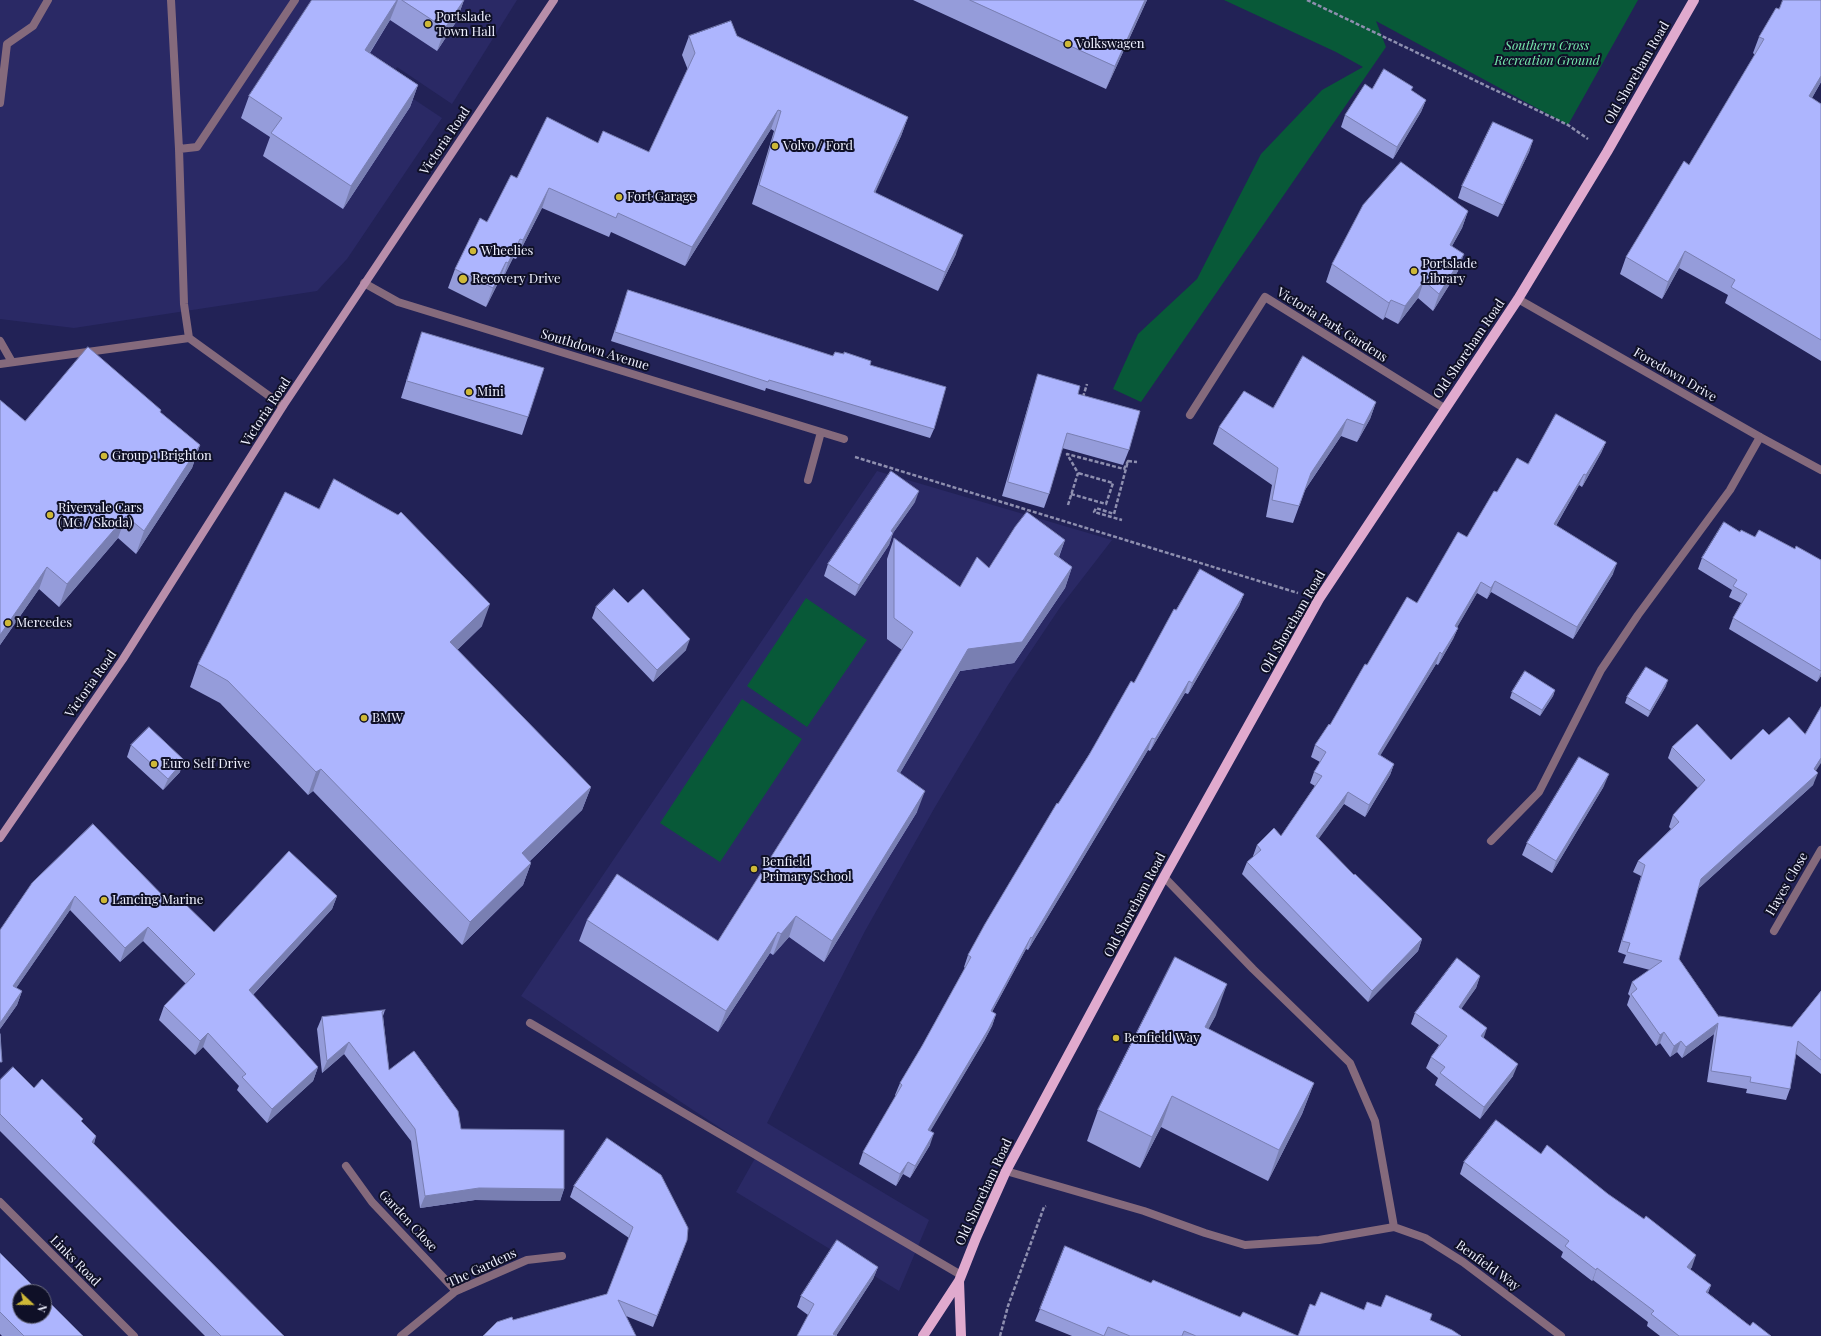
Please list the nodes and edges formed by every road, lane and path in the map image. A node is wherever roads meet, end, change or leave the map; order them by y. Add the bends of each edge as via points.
1 (48, 0) edge
2 (171, 0) edge
3 (295, 0) edge
4 (554, 0) edge
5 (1307, 0) edge
6 (1694, 0) edge
7 (0, 102) edge
8 (179, 149) junction
9 (1607, 152) junction
10 (364, 284) junction
11 (1518, 299) junction
12 (188, 338) junction
13 (0, 341) edge
14 (12, 362) junction
15 (0, 364) edge
16 (1087, 384) dead end
17 (1083, 398) edge
18 (283, 406) junction
19 (1444, 408) junction
20 (1190, 415) dead end
21 (821, 432) junction
22 (1760, 437) junction
23 (844, 439) joint
24 (1069, 447) edge
25 (1067, 454) junction
26 (1128, 461) junction
27 (1137, 462) dead end
28 (1821, 470) edge
29 (1078, 473) junction
30 (808, 480) dead end
31 (1071, 494) junction
32 (1068, 505) dead end
33 (1122, 520) dead end
34 (1319, 599) junction
35 (0, 838) edge
36 (1490, 840) dead end
37 (1821, 850) edge
38 (1164, 877) junction
39 (1774, 931) dead end
40 (530, 1023) dead end
41 (346, 1166) dead end
42 (1006, 1171) junction
43 (1077, 1190) junction
44 (0, 1202) edge
45 (1394, 1227) junction
46 (562, 1256) dead end
47 (960, 1278) junction
48 (456, 1291) junction
49 (134, 1336) edge
50 (401, 1336) edge
51 (923, 1336) edge
52 (961, 1336) edge
53 (1000, 1336) edge
54 (1561, 1336) edge

1 - 7 street via 33,26 7,44
2 - 8 street
3 - 8 street via 197,147
4 - 10 main road, Victoria Road
5 - 9 path via 1568,125
6 - 9 main road, Old Shoreham Road
8 - 12 street via 184,304
9 - 11 main road, Old Shoreham Road
10 - 18 main road, Victoria Road
10 - 21 street, Southdown Avenue via 398,302
11 - 19 main road, Old Shoreham Road
11 - 22 street, Foredown Drive
12 - 14 street
12 - 18 street
13 - 14 street
14 - 15 street
16 - 17 path
18 - 35 main road, Victoria Road via 123,659
19 - 20 street, Victoria Park Gardens via 1265,297
19 - 34 main road, Old Shoreham Road
21 - 23 street, Southdown Avenue
21 - 30 street
22 - 28 street, Foredown Drive
22 - 36 street via 1730,490 1638,615 1602,670 1539,792
23 - 34 path via 851,456
24 - 25 path
25 - 26 path via 1124,469
25 - 29 path
26 - 27 path
26 - 33 path via 1114,514 1096,508 1094,512
29 - 31 path
29 - 31 path via 1112,483 1106,504
31 - 32 path
34 - 38 main road, Old Shoreham Road
37 - 39 street, Hayes Close
38 - 42 main road, Old Shoreham Road
38 - 45 street via 1253,969 1350,1063 1375,1120
40 - 47 street
41 - 48 street, Garden Close via 372,1202
42 - 43 street, Benfield Way
42 - 47 main road, Old Shoreham Road
43 - 45 street, Benfield Way via 1144,1210 1245,1246 1319,1240
43 - 53 path via 1044,1207 1008,1306
44 - 49 street, Links Road
45 - 54 street, Benfield Way via 1425,1238 1463,1262
46 - 48 street, The Gardens via 527,1260
47 - 51 main road, Old Shoreham Road
47 - 52 main road, Old Shoreham Road
48 - 50 street, The Gardens

